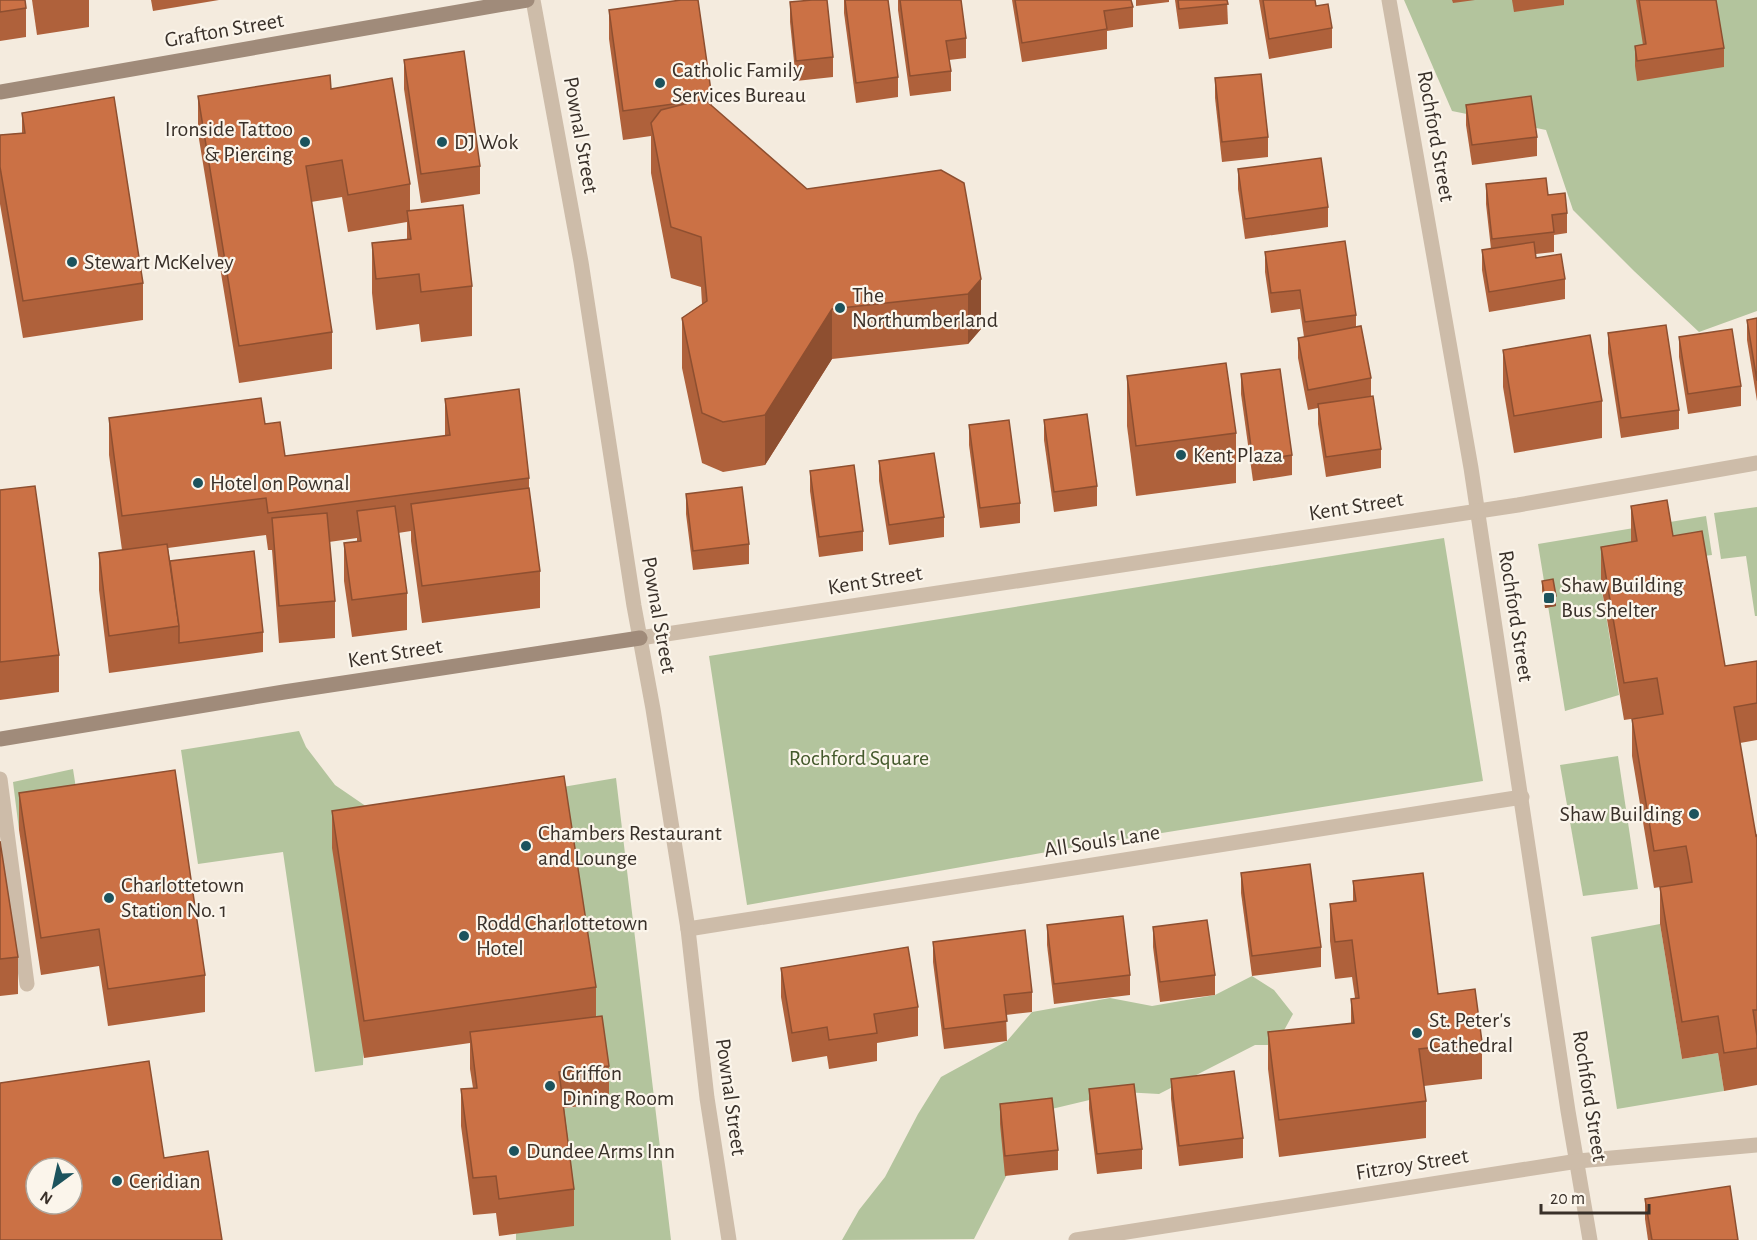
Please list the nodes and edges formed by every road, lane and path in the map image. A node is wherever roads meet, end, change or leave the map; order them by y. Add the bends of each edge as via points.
1 (527, 0) edge
2 (532, 0) edge
3 (1389, 0) edge
4 (0, 92) edge
5 (1757, 463) edge
6 (1477, 511) junction
7 (640, 638) junction
8 (0, 739) edge
9 (0, 779) edge
10 (1522, 797) junction
11 (688, 929) junction
12 (27, 984) dead end
13 (1757, 1145) edge
14 (1578, 1161) junction
15 (729, 1240) edge
16 (1076, 1240) edge
17 (1590, 1240) edge

1 - 4 street, Grafton Street
2 - 7 street, Pownal Street via 581,262
3 - 6 street, Rochford Street
5 - 6 street, Kent Street
6 - 7 street, Kent Street
6 - 10 street, Rochford Street
7 - 8 street, Kent Street
7 - 11 street, Pownal Street
9 - 12 street
10 - 11 street, All Souls Lane
10 - 14 street, Rochford Street
11 - 15 street, Pownal Street via 707,1098
13 - 14 street, Fitzroy Street
14 - 16 street, Fitzroy Street
14 - 17 street, Rochford Street

